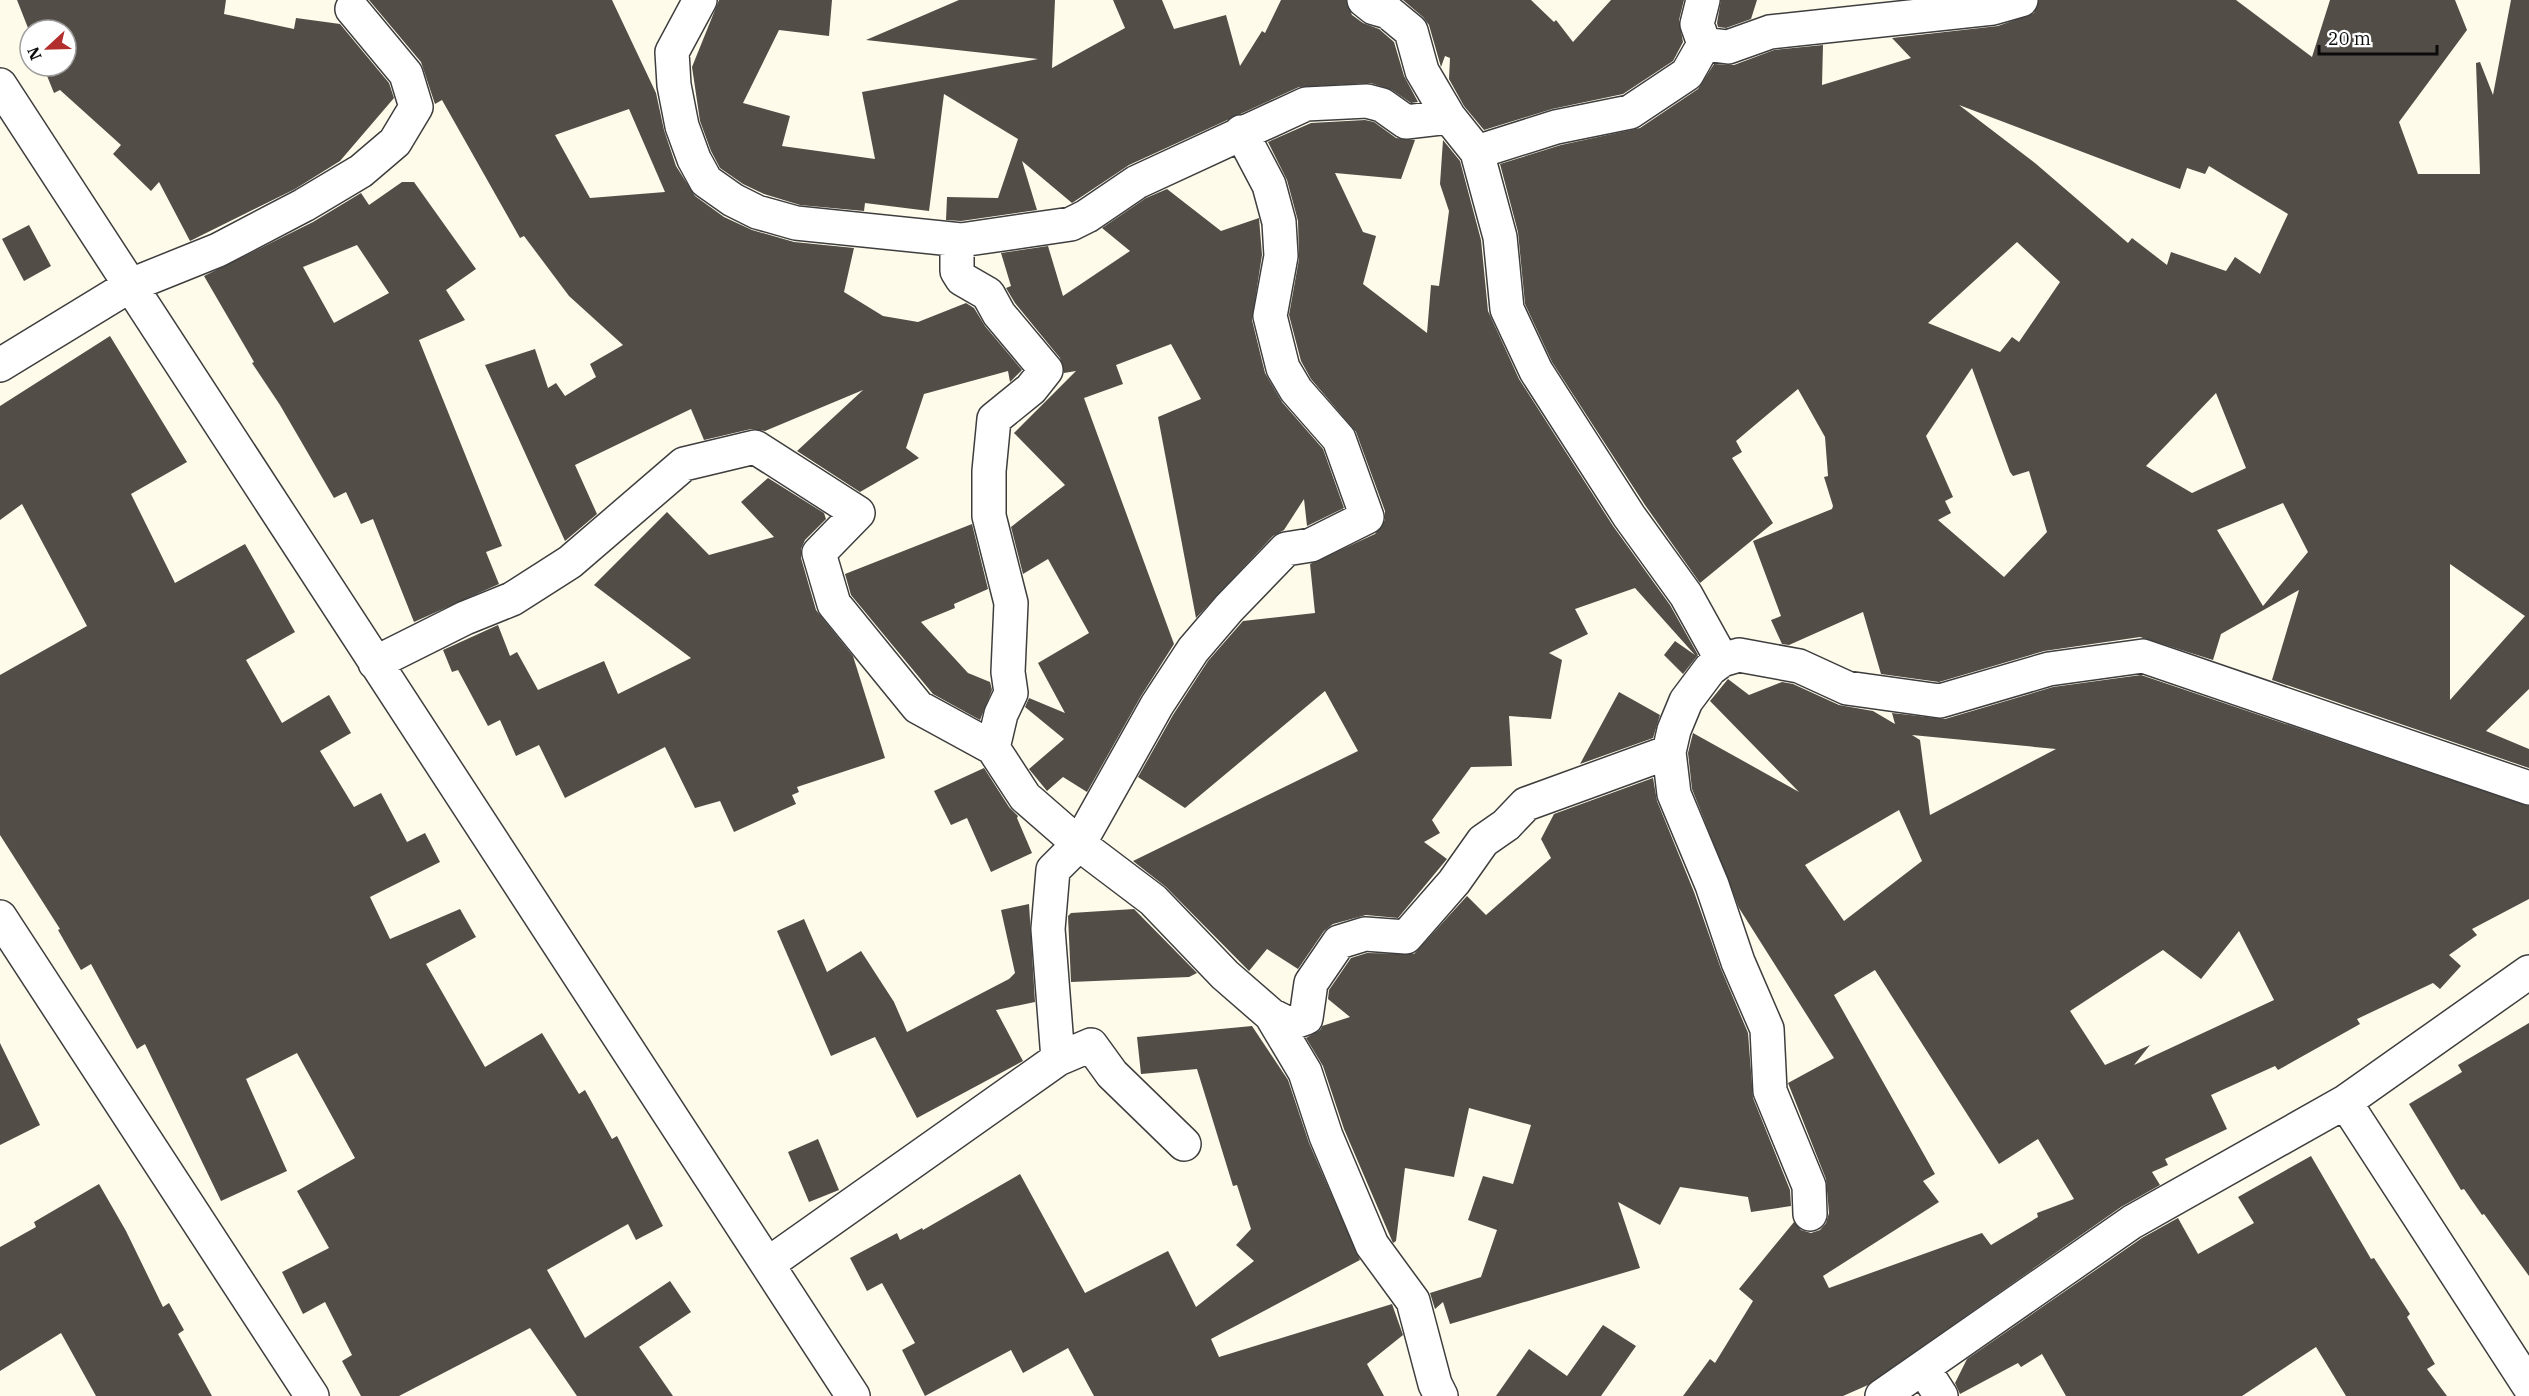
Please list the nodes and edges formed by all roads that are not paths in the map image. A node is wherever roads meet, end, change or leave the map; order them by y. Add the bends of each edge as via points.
1 (374, 0) edge
2 (700, 0) edge
3 (1364, 0) edge
4 (1703, 0) edge
5 (2021, 0) edge
6 (1704, 44) junction
7 (0, 85) edge
8 (1449, 117) junction
9 (1241, 132) junction
10 (1477, 152) junction
11 (961, 240) junction
12 (131, 285) junction
13 (0, 365) edge
14 (1722, 660) junction
15 (375, 663) junction
16 (993, 748) junction
17 (1669, 753) junction
18 (2529, 788) edge
19 (1078, 844) junction
20 (0, 917) edge
21 (2529, 972) edge
22 (1271, 1015) junction
23 (1058, 1059) junction
24 (2345, 1102) junction
25 (1184, 1144) dead end
26 (1810, 1214) dead end
27 (768, 1264) junction
28 (1923, 1368) junction
29 (2529, 1386) edge
30 (312, 1396) edge
31 (853, 1396) edge
32 (1441, 1396) edge
33 (1882, 1396) edge
34 (1941, 1396) edge

1 - 12 street via 367,8 352,9 406,74 416,107 395,142 361,171 304,205 218,250
2 - 11 street via 672,52 682,126 706,181 758,212 796,223
3 - 8 street via 1388,12 1411,31 1422,70
4 - 6 street via 1697,24
5 - 6 street via 1993,8 1770,32 1728,48
6 - 10 street via 1687,74 1630,112 1556,128
7 - 12 street
8 - 9 street via 1406,122 1382,105 1366,101 1323,102 1306,104
8 - 10 street
9 - 11 street via 1137,182 1071,224
9 - 19 street via 1269,185 1279,222 1281,256 1270,316 1283,368 1296,390 1339,439 1366,517 1311,545 1286,549 1192,650
10 - 14 street via 1500,237 1507,309 1518,337 1629,516 1686,595
11 - 16 street via 957,271 962,279 988,294 999,314 1046,370 1031,389 994,419 990,516 1011,603 1011,693
12 - 13 street
12 - 15 street
14 - 17 street via 1710,669 1686,701
14 - 18 street via 1749,656 1799,666 1847,688 1940,701 2049,669 2143,656
15 - 16 street via 512,599 570,562 684,464 755,447 858,513 819,553 834,604 918,707
15 - 27 street
16 - 19 street via 1025,797
17 - 22 street via 1526,804 1483,841 1454,882 1406,937 1365,934 1340,942 1311,983 1306,1018 1289,1024
17 - 26 street via 1674,794 1767,1029 1770,1091 1809,1186
19 - 22 street via 1153,900 1225,975
19 - 23 street via 1053,870 1048,929
20 - 30 street
21 - 24 street
22 - 32 street via 1305,1072 1326,1136 1372,1245 1413,1301
23 - 25 street via 1091,1045 1112,1074
23 - 27 street
24 - 28 street via 2132,1222
24 - 29 street
27 - 31 street
28 - 33 street
28 - 34 street

